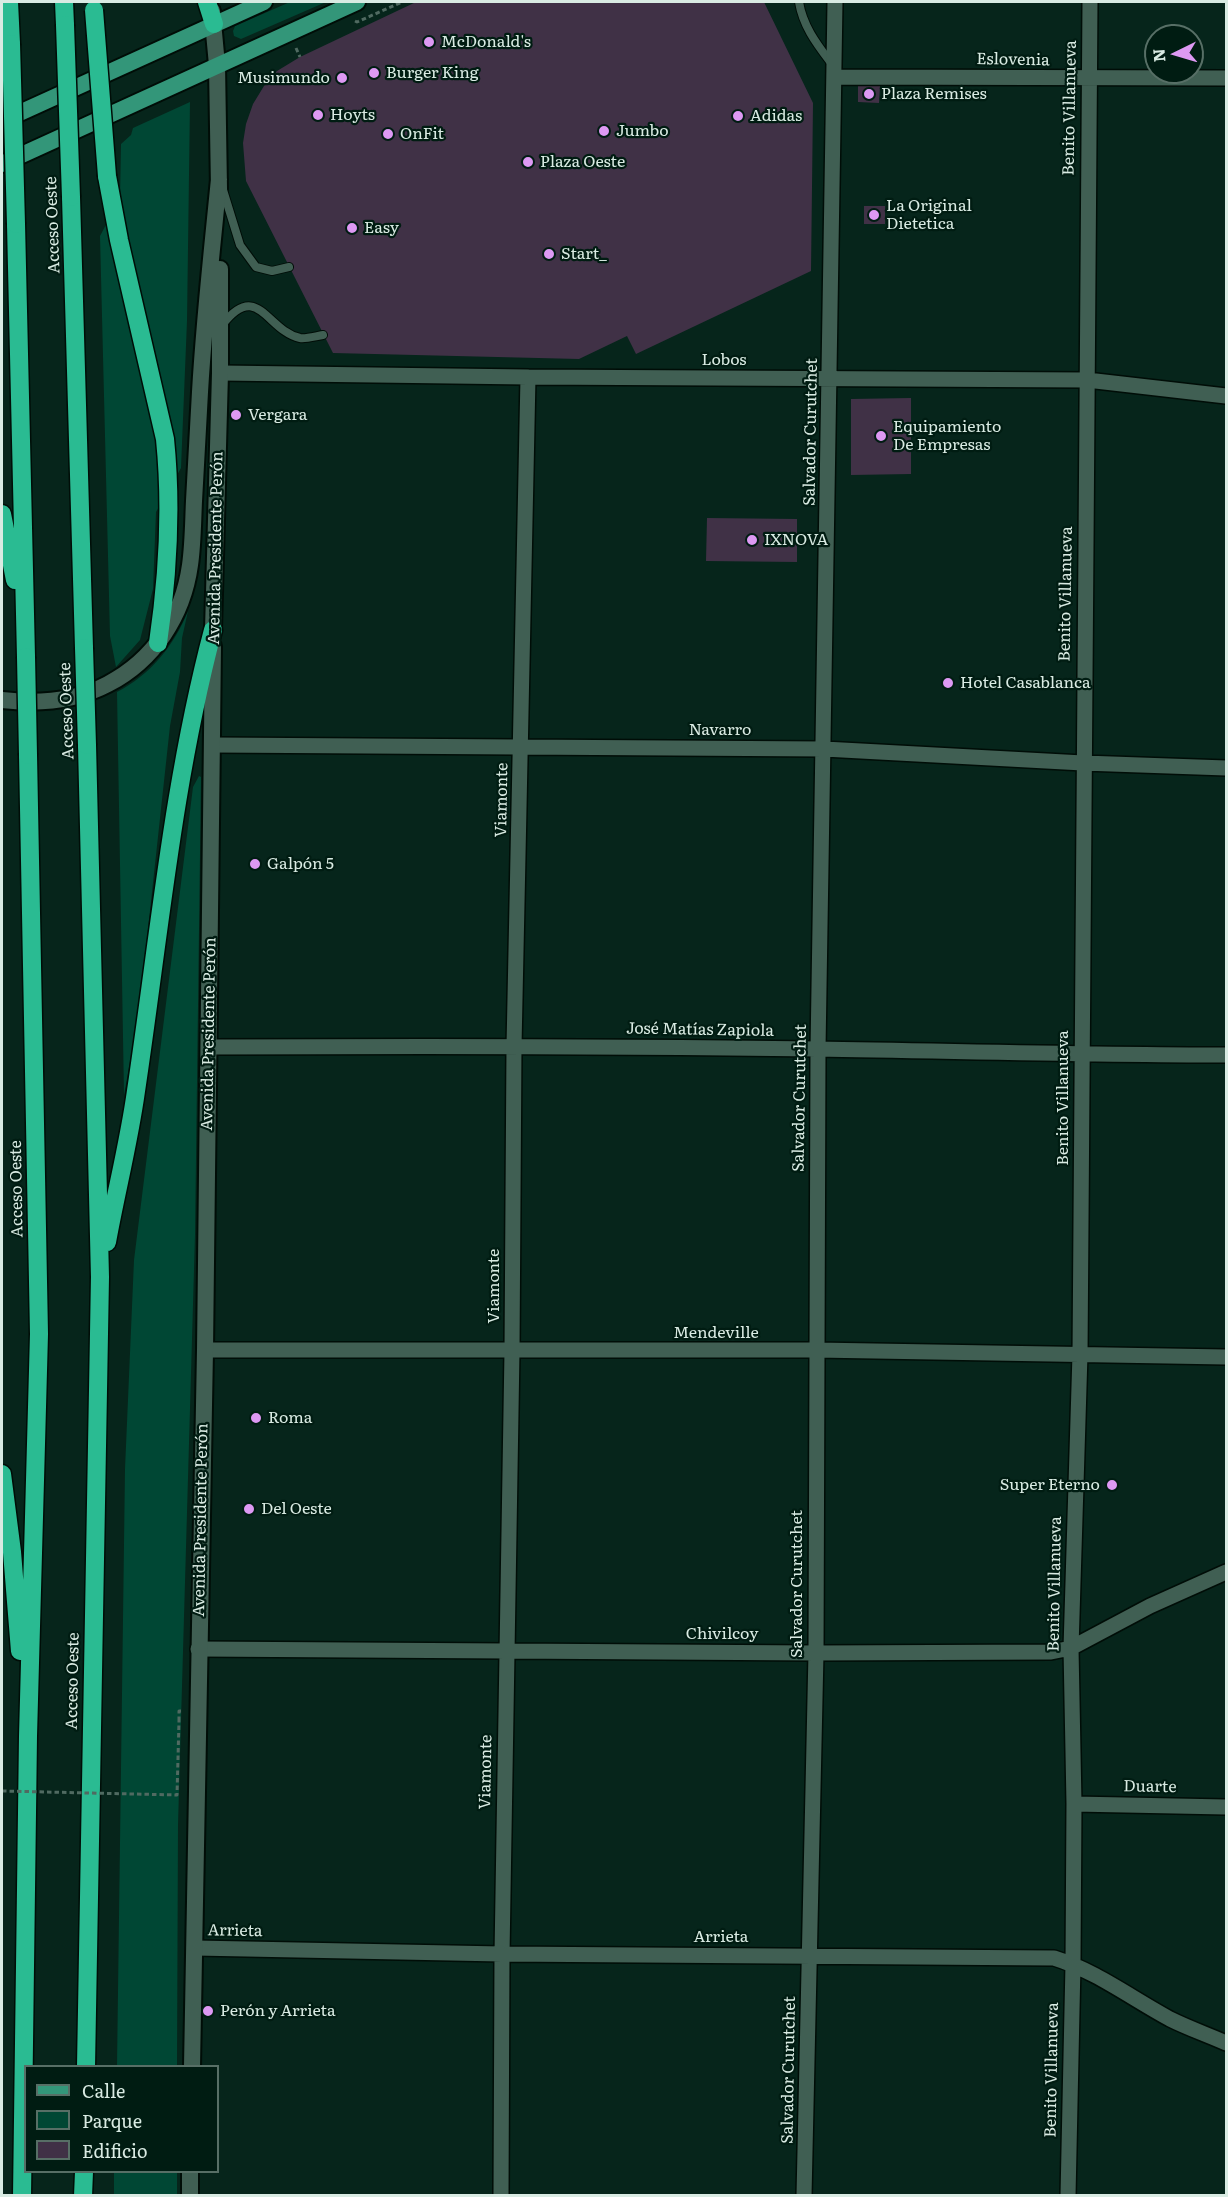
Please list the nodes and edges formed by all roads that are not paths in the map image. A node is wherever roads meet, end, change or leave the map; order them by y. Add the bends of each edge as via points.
1 (9, 2) edge
2 (64, 2) edge
3 (209, 2) edge
4 (264, 2) edge
5 (357, 2) edge
6 (799, 2) edge
7 (835, 2) edge
8 (1090, 2) edge
9 (94, 6) edge
10 (214, 24) junction
11 (217, 65) junction
12 (835, 72) junction
13 (1227, 78) edge
14 (1088, 79) junction
15 (2, 121) edge
16 (2, 164) edge
17 (219, 179) junction
18 (289, 267) dead end
19 (220, 328) junction
20 (323, 335) dead end
21 (220, 373) junction
22 (528, 378) junction
23 (830, 378) junction
24 (1087, 380) junction
25 (1227, 396) edge
26 (2, 514) edge
27 (24, 623) junction
28 (213, 630) junction
29 (158, 644) junction
30 (2, 700) edge
31 (213, 745) junction
32 (522, 747) junction
33 (824, 749) junction
34 (1083, 763) junction
35 (1227, 768) edge
36 (514, 1046) junction
37 (209, 1047) junction
38 (819, 1049) junction
39 (1081, 1055) junction
40 (1227, 1055) edge
41 (100, 1277) junction
42 (205, 1350) junction
43 (816, 1350) junction
44 (512, 1351) junction
45 (1080, 1354) junction
46 (1227, 1357) edge
47 (2, 1474) edge
48 (1227, 1572) edge
49 (1071, 1648) junction
50 (198, 1649) junction
51 (506, 1651) junction
52 (816, 1653) junction
53 (28, 1736) junction
54 (1074, 1804) junction
55 (1227, 1807) edge
56 (195, 1948) junction
57 (502, 1954) junction
58 (808, 1955) junction
59 (1073, 1964) junction
60 (1227, 2043) edge
61 (86, 2065) edge
62 (192, 2065) edge
63 (84, 2173) edge
64 (190, 2173) edge
65 (22, 2196) edge
66 (83, 2196) edge
67 (190, 2196) edge
68 (501, 2196) edge
69 (804, 2196) edge
70 (1068, 2196) edge

1 - 27 highway, Acceso Oeste, bridge
2 - 41 highway, Acceso Oeste, bridge
3 - 10 highway
4 - 10 main road
5 - 11 main road
6 - 12 lane via 812,38
7 - 12 street, Salvador Curutchet
8 - 14 street, Benito Villanueva
9 - 29 highway, bridge via 107,176 165,438 170,529
10 - 11 street, Avenida Presidente Perón
10 - 15 main road
11 - 16 main road
11 - 17 street, Avenida Presidente Perón
12 - 14 street, Eslovenia
12 - 23 street, Salvador Curutchet
13 - 14 street, Eslovenia
14 - 24 street, Benito Villanueva
17 - 18 lane via 240,246 256,267 272,271
17 - 19 street, Avenida Presidente Perón
17 - 29 street via 190,563 177,610
19 - 20 lane via 233,311 246,306 263,311 286,333 301,338
19 - 21 street, Avenida Presidente Perón
21 - 22 street, Lobos
21 - 28 street, Avenida Presidente Perón
22 - 23 street, Lobos
22 - 32 street, Viamonte
23 - 24 street, Lobos
23 - 33 street, Salvador Curutchet
24 - 25 street, Lobos
24 - 34 street, Benito Villanueva
26 - 27 highway
27 - 53 highway, Acceso Oeste, bridge via 39,1334
28 - 31 street, Avenida Presidente Perón
28 - 41 highway via 196,694 136,1094
29 - 30 street via 131,670 90,692 57,700
31 - 32 street, Navarro
31 - 37 street, Avenida Presidente Perón
32 - 33 street, Navarro
32 - 36 street, Viamonte
33 - 34 street, Navarro
33 - 38 street, Salvador Curutchet
34 - 35 street, Navarro
34 - 39 street, Benito Villanueva
36 - 37 street, José Matías Zapiola
36 - 38 street, José Matías Zapiola
36 - 44 street, Viamonte
37 - 42 street, Avenida Presidente Perón
38 - 39 street, José Matías Zapiola
38 - 43 street, Salvador Curutchet
39 - 40 street, José Matías Zapiola
39 - 45 street, Benito Villanueva
41 - 61 highway, Acceso Oeste
42 - 44 street, Mendeville
42 - 50 street, Avenida Presidente Perón
43 - 44 street, Mendeville
43 - 45 street, Mendeville
43 - 52 street, Salvador Curutchet
44 - 51 street, Viamonte
45 - 46 street, Mendeville
45 - 49 street, Benito Villanueva
47 - 53 highway
48 - 49 street, Chivilcoy via 1150,1606
49 - 52 street, Chivilcoy via 1052,1652
49 - 54 street, Benito Villanueva
50 - 51 street, Chivilcoy
50 - 56 street, Avenida Presidente Perón
51 - 52 street, Chivilcoy
51 - 57 street, Viamonte
52 - 58 street, Salvador Curutchet
53 - 65 highway, Acceso Oeste
54 - 55 street, Duarte
54 - 59 street, Benito Villanueva
56 - 57 street, Arrieta
56 - 62 street, Avenida Presidente Perón
57 - 58 street, Arrieta
57 - 68 street, Viamonte
58 - 59 street, Arrieta via 1054,1958
58 - 69 street, Salvador Curutchet
59 - 60 street, Arrieta via 1172,2020
59 - 70 street, Benito Villanueva
63 - 66 highway
64 - 67 street

